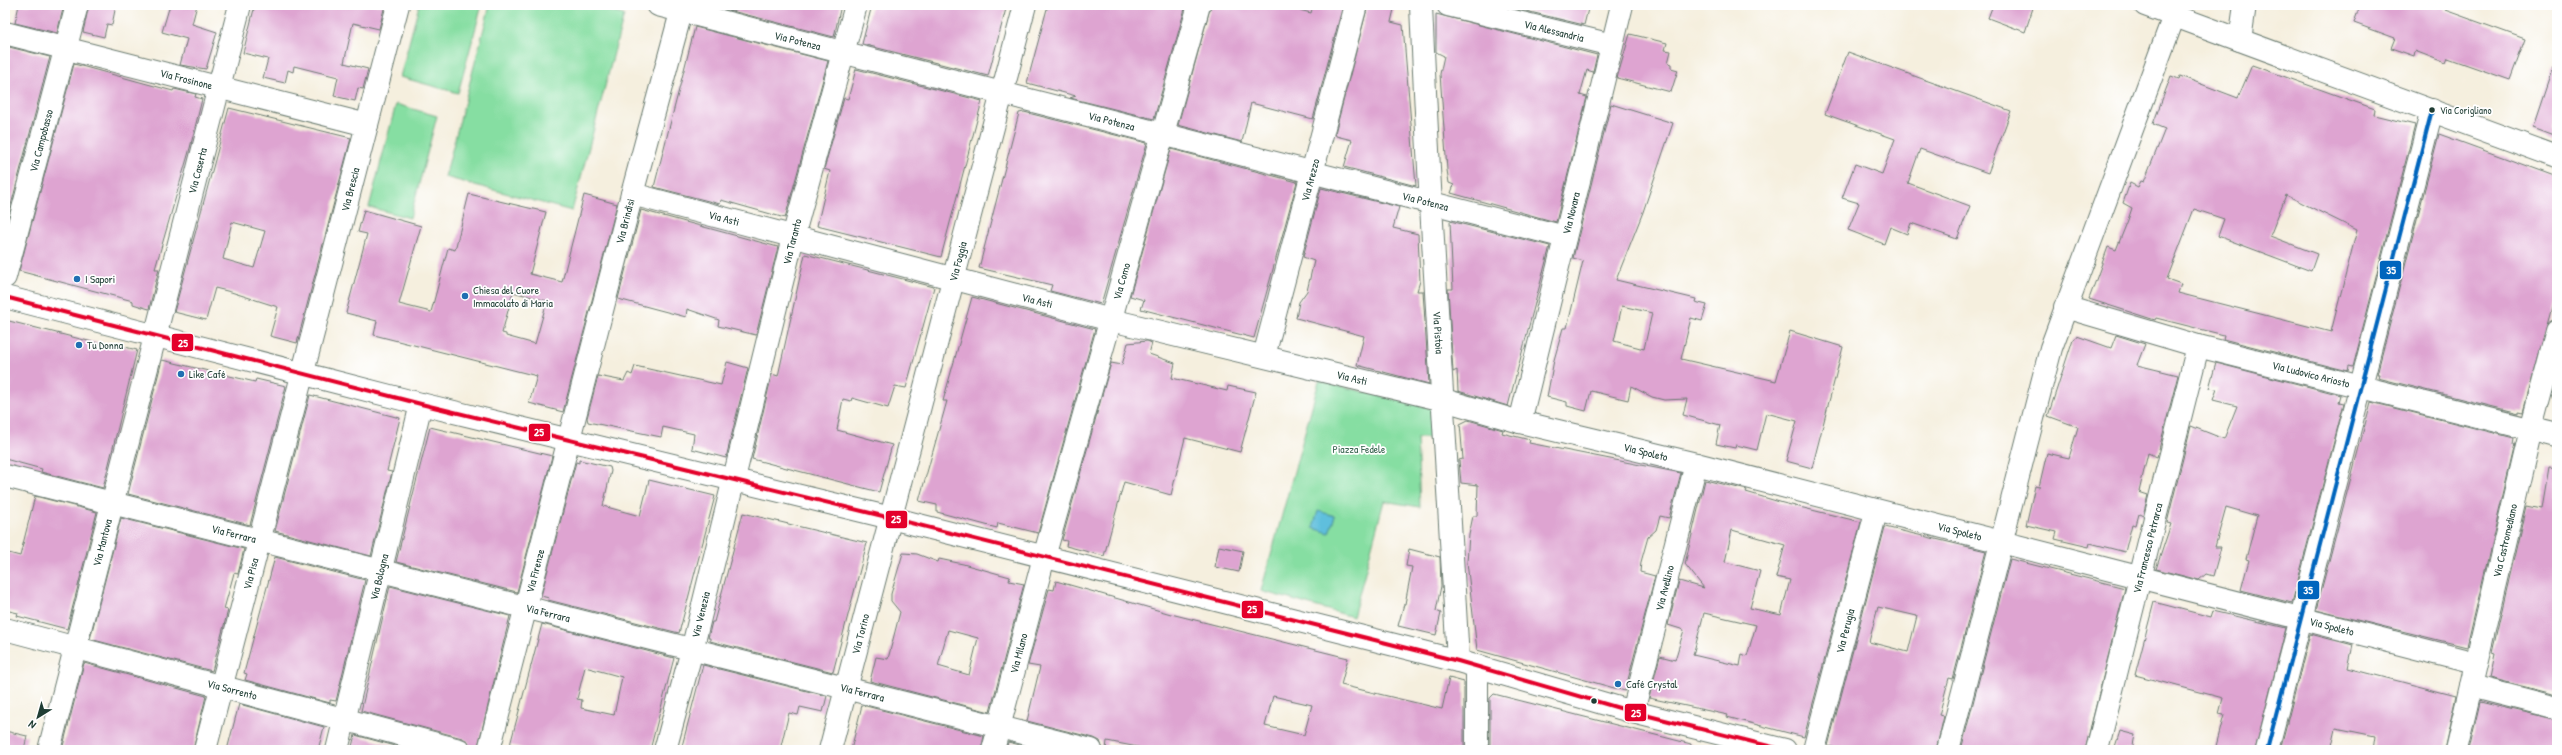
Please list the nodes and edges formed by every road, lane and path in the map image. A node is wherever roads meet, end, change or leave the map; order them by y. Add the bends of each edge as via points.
1 (77, 5) edge
2 (240, 5) edge
3 (398, 5) edge
4 (658, 5) edge
5 (856, 5) edge
6 (1025, 5) edge
7 (1199, 5) edge
8 (1356, 5) edge
9 (1421, 5) edge
10 (1448, 5) edge
11 (1622, 5) edge
12 (2144, 5) edge
13 (2245, 5) edge
14 (683, 8) edge
15 (2174, 10) edge
16 (5, 33) edge
17 (2240, 40) junction
18 (1612, 46) junction
19 (65, 48) junction
20 (844, 52) junction
21 (218, 87) junction
22 (1002, 94) junction
23 (2432, 110) junction
24 (367, 125) junction
25 (1163, 134) junction
26 (2557, 157) edge
27 (1312, 173) junction
28 (632, 194) junction
29 (1429, 203) junction
30 (793, 237) junction
31 (1565, 237) junction
32 (5, 277) edge
33 (953, 279) junction
34 (5, 297) edge
35 (2066, 307) junction
36 (1111, 320) junction
37 (2557, 331) edge
38 (154, 335) junction
39 (2198, 346) junction
40 (1264, 356) junction
41 (303, 374) junction
42 (2361, 387) junction
43 (1444, 400) junction
44 (421, 404) junction
45 (1520, 422) junction
46 (2531, 429) junction
47 (2557, 436) edge
48 (570, 439) junction
49 (1696, 464) junction
50 (5, 476) edge
51 (734, 479) junction
52 (112, 504) junction
53 (1876, 512) junction
54 (891, 518) junction
55 (259, 542) junction
56 (2001, 542) junction
57 (1044, 557) junction
58 (379, 572) junction
59 (2139, 579) junction
60 (525, 608) junction
61 (2300, 618) junction
62 (5, 629) edge
63 (75, 648) junction
64 (692, 650) junction
65 (1468, 663) junction
66 (2475, 664) junction
67 (2471, 686) junction
68 (221, 687) junction
69 (846, 688) junction
70 (2557, 708) edge
71 (1633, 712) junction
72 (344, 720) junction
73 (1000, 727) junction
74 (1720, 743) edge
75 (49, 750) edge
76 (205, 750) edge
77 (337, 750) edge
78 (459, 750) edge
79 (489, 750) edge
80 (665, 750) edge
81 (830, 750) edge
82 (994, 750) edge
83 (1092, 750) edge
84 (1477, 750) edge
85 (1785, 750) edge
86 (1814, 750) edge
87 (1948, 750) edge
88 (2097, 750) edge
89 (2267, 750) edge
90 (2456, 750) edge

1 - 19 street, Via Campobasso
2 - 21 street, Via Caserta
3 - 24 street, Via Brescia
4 - 14 street, Via Potenza
5 - 20 street, Via Taranto
6 - 22 street, Via Foggia
7 - 25 street, Via Como
8 - 27 street, Via Arezzo
9 - 29 street, Via Pistoia
10 - 18 street, Via Alessandria
11 - 18 street, Via Novara
12 - 15 street
13 - 17 street
14 - 20 street, Via Potenza
14 - 28 street, Via Brindisi
15 - 17 street
15 - 35 street
16 - 19 street, Via Frosinone
17 - 23 street
18 - 31 street, Via Novara
19 - 21 street, Via Frosinone
19 - 32 street, Via Campobasso
20 - 22 street, Via Potenza
20 - 30 street, Via Taranto
21 - 24 street, Via Frosinone
21 - 38 street, Via Caserta
22 - 25 street, Via Potenza
22 - 33 street, Via Foggia
23 - 26 street
23 - 42 street
24 - 41 street, Via Brescia
25 - 27 street, Via Potenza
25 - 36 street, Via Como
27 - 29 street, Via Potenza
27 - 40 street, Via Arezzo
28 - 30 street, Via Asti
28 - 48 street, Via Brindisi
29 - 31 street, Via Potenza
29 - 43 street, Via Pistoia
30 - 33 street, Via Asti
30 - 51 street, Via Taranto
31 - 45 street, Via Novara
33 - 36 street, Via Asti
33 - 54 street, Via Foggia
34 - 38 street
35 - 39 street, Via Ludovico Ariosto
35 - 56 street via 2051,348
36 - 40 street, Via Asti
36 - 57 street, Via Como
37 - 46 street, Via Castromediano
38 - 41 street
38 - 52 street, Via Mantova
39 - 42 street, Via Ludovico Ariosto
39 - 59 street, Via Francesco Petrarca
40 - 43 street, Via Asti
41 - 44 street
41 - 55 street, Via Pisa
42 - 46 street, Via Ludovico Ariosto
42 - 61 street
43 - 45 street, Via Spoleto
43 - 65 street, Via Pistoia
44 - 48 street
44 - 58 street, Via Bologna
45 - 49 street, Via Spoleto
46 - 47 street, Via Ludovico Ariosto
46 - 66 street, Via Castromediano
48 - 51 street
48 - 60 street, Via Firenze
49 - 53 street, Via Spoleto
49 - 71 street, Via Avellino
50 - 52 street, Via Ferrara
51 - 54 street
51 - 64 street, Via Venezia
52 - 55 street, Via Ferrara
52 - 63 street, Via Mantova
53 - 56 street, Via Spoleto
53 - 86 street, Via Perugia
54 - 57 street
54 - 69 street, Via Torino
55 - 58 street, Via Ferrara
55 - 68 street, Via Pisa
56 - 59 street, Via Spoleto
56 - 87 street
57 - 65 street
57 - 73 street, Via Milano
58 - 60 street, Via Ferrara
58 - 72 street, Via Bologna
59 - 61 street, Via Spoleto
59 - 88 street, Via Francesco Petrarca
60 - 64 street, Via Ferrara
60 - 79 street, Via Firenze
61 - 66 street, Via Spoleto
61 - 89 street
62 - 63 street, Via Sorrento
63 - 68 street, Via Sorrento
63 - 75 street, Via Mantova
64 - 69 street, Via Ferrara
64 - 80 street, Via Venezia
65 - 71 street
65 - 84 street, Via Pistoia
66 - 67 street, Via Castromediano
67 - 70 street
67 - 90 street, Via Castromediano
68 - 72 street, Via Sorrento
68 - 76 street, Via Pisa
69 - 73 street, Via Ferrara
69 - 81 street, Via Torino
71 - 74 street
72 - 77 street, Via Bologna
72 - 78 street, Via Sorrento
73 - 82 street, Via Milano
73 - 83 street, Via Ferrara
74 - 85 street

